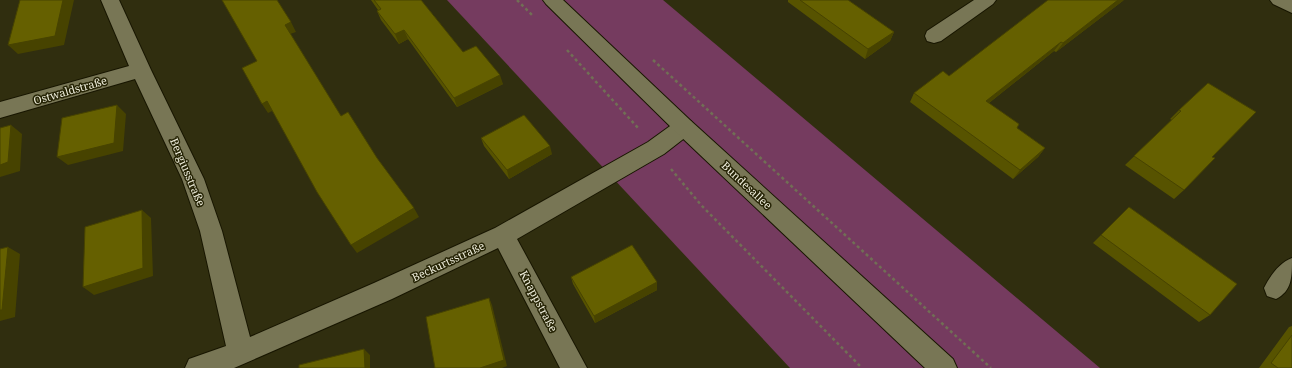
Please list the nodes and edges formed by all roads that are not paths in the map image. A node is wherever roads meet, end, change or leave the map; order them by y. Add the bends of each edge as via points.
1 (110, 0) edge
2 (552, 0) edge
3 (987, 0) edge
4 (1279, 0) edge
5 (1292, 7) edge
6 (934, 36) dead end
7 (141, 70) junction
8 (0, 110) edge
9 (684, 127) junction
10 (503, 235) junction
11 (1292, 269) edge
12 (1276, 288) dead end
13 (241, 353) junction
14 (198, 368) edge
15 (574, 368) edge
16 (944, 368) edge

1 - 7 street, Bergiusstraße
2 - 9 street, Bundesallee
3 - 6 street
4 - 5 street
7 - 8 street, Ostwaldstraße
7 - 13 street, Bergiusstraße via 193,179 211,230
9 - 10 street, Beckurtsstraße via 656,148
9 - 16 street, Bundesallee
10 - 13 street, Beckurtsstraße
10 - 15 street, Knappstraße
11 - 12 street
13 - 14 street, Beckurtsstraße

